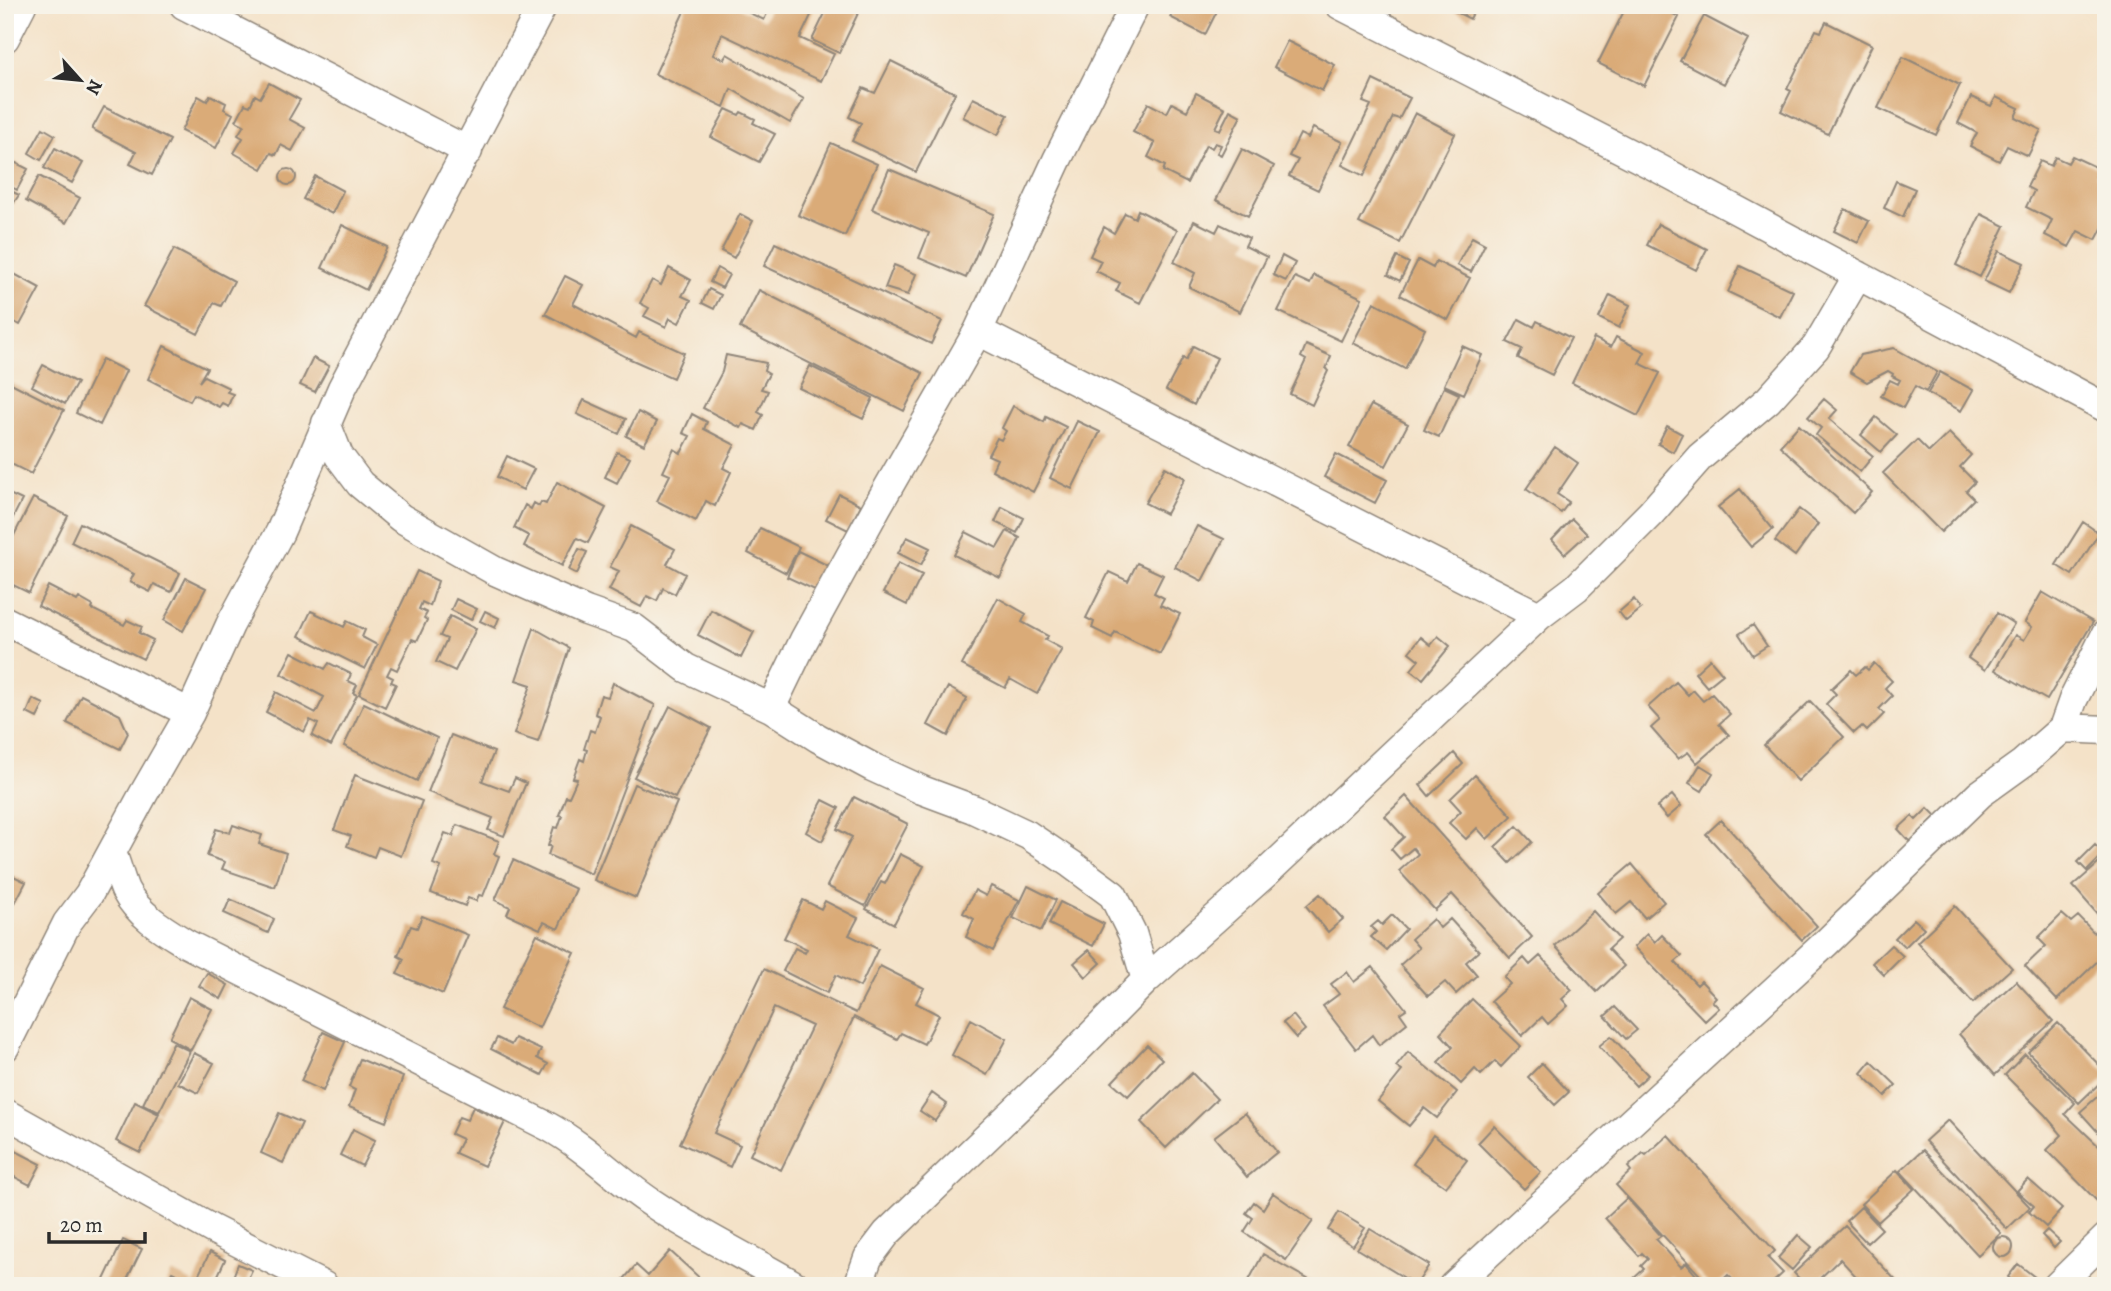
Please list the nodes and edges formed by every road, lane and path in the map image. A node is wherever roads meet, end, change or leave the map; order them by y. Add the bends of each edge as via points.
1 (22, 5) edge
2 (184, 5) edge
3 (543, 5) edge
4 (1135, 5) edge
5 (1340, 5) edge
6 (5, 38) edge
7 (468, 150) junction
8 (1858, 275) junction
9 (978, 331) junction
10 (2106, 408) edge
11 (326, 423) junction
12 (1539, 616) junction
13 (5, 621) edge
14 (2106, 635) edge
15 (771, 708) junction
16 (190, 713) junction
17 (2063, 729) junction
18 (2106, 730) edge
19 (112, 853) junction
20 (1146, 980) junction
21 (5, 1047) edge
22 (5, 1113) edge
23 (2106, 1238) edge
24 (324, 1286) edge
25 (796, 1286) edge
26 (858, 1286) edge
27 (1453, 1286) edge
28 (2057, 1286) edge

1 - 6 street
2 - 7 street
3 - 7 street
4 - 9 street via 1056,160
5 - 8 street
7 - 11 street
8 - 10 street
8 - 12 street via 1816,347 1768,400 1700,457 1576,589
9 - 12 street
9 - 15 street via 863,531
11 - 15 street via 339,456 360,484 401,518 495,571 634,628 686,668
11 - 16 street via 280,532
12 - 20 street
13 - 16 street
14 - 17 street
15 - 20 street via 872,767 1028,835 1071,864 1112,895 1132,933
16 - 19 street
17 - 18 street
17 - 27 street via 1980,794 1826,943
19 - 21 street via 68,923
19 - 25 street via 133,902 163,929 572,1140 655,1206
20 - 26 street via 887,1233 868,1258
22 - 24 street
23 - 28 street

